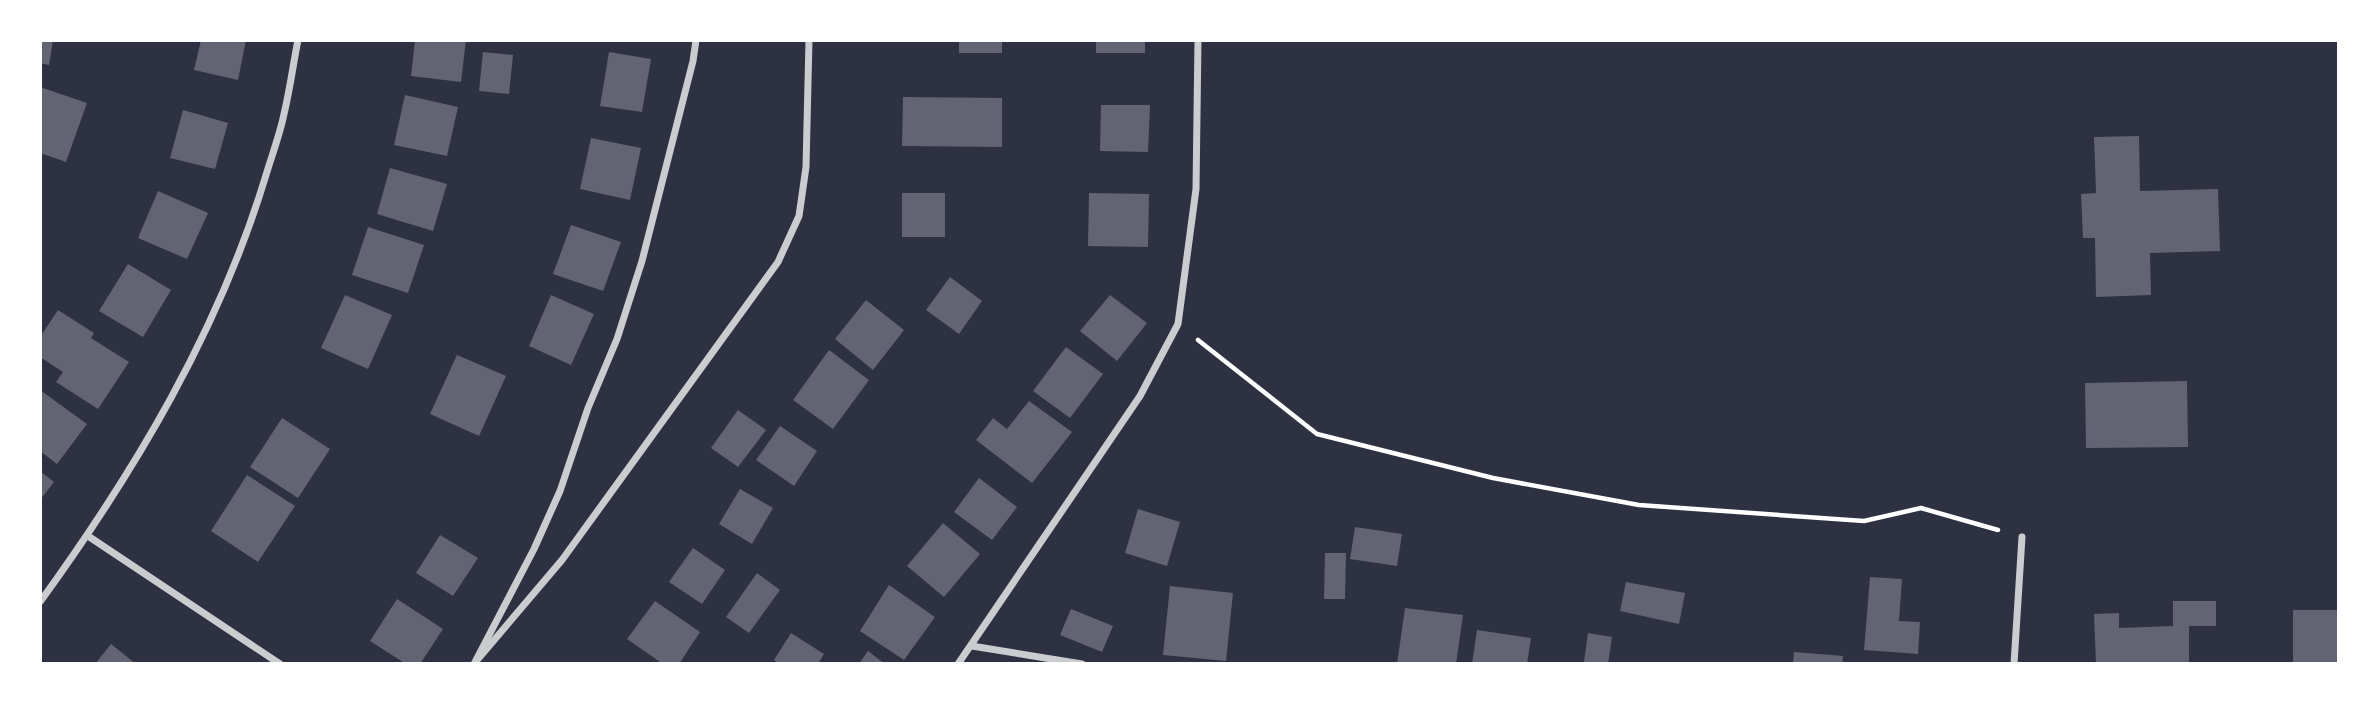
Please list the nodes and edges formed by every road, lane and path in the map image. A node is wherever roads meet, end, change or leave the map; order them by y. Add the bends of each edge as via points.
1 (298, 40) edge
2 (696, 40) edge
3 (809, 40) edge
4 (1198, 40) edge
5 (1178, 324) junction
6 (88, 536) junction
7 (2022, 537) joint
8 (40, 602) edge
9 (972, 646) junction
10 (476, 661) edge
11 (280, 664) edge
12 (958, 664) edge
13 (1082, 664) edge
14 (2014, 664) edge

1 - 6 street via 284,116 265,181 216,310 166,411
2 - 10 street via 649,236 617,339 560,491
3 - 10 street via 806,167 799,216 778,262 562,560
4 - 5 street via 1196,189
5 - 7 path via 1317,434 1480,475 1639,505 1864,521 1921,508
5 - 9 street via 1140,396
6 - 8 street
6 - 11 street
7 - 14 street
9 - 12 street
9 - 13 street

